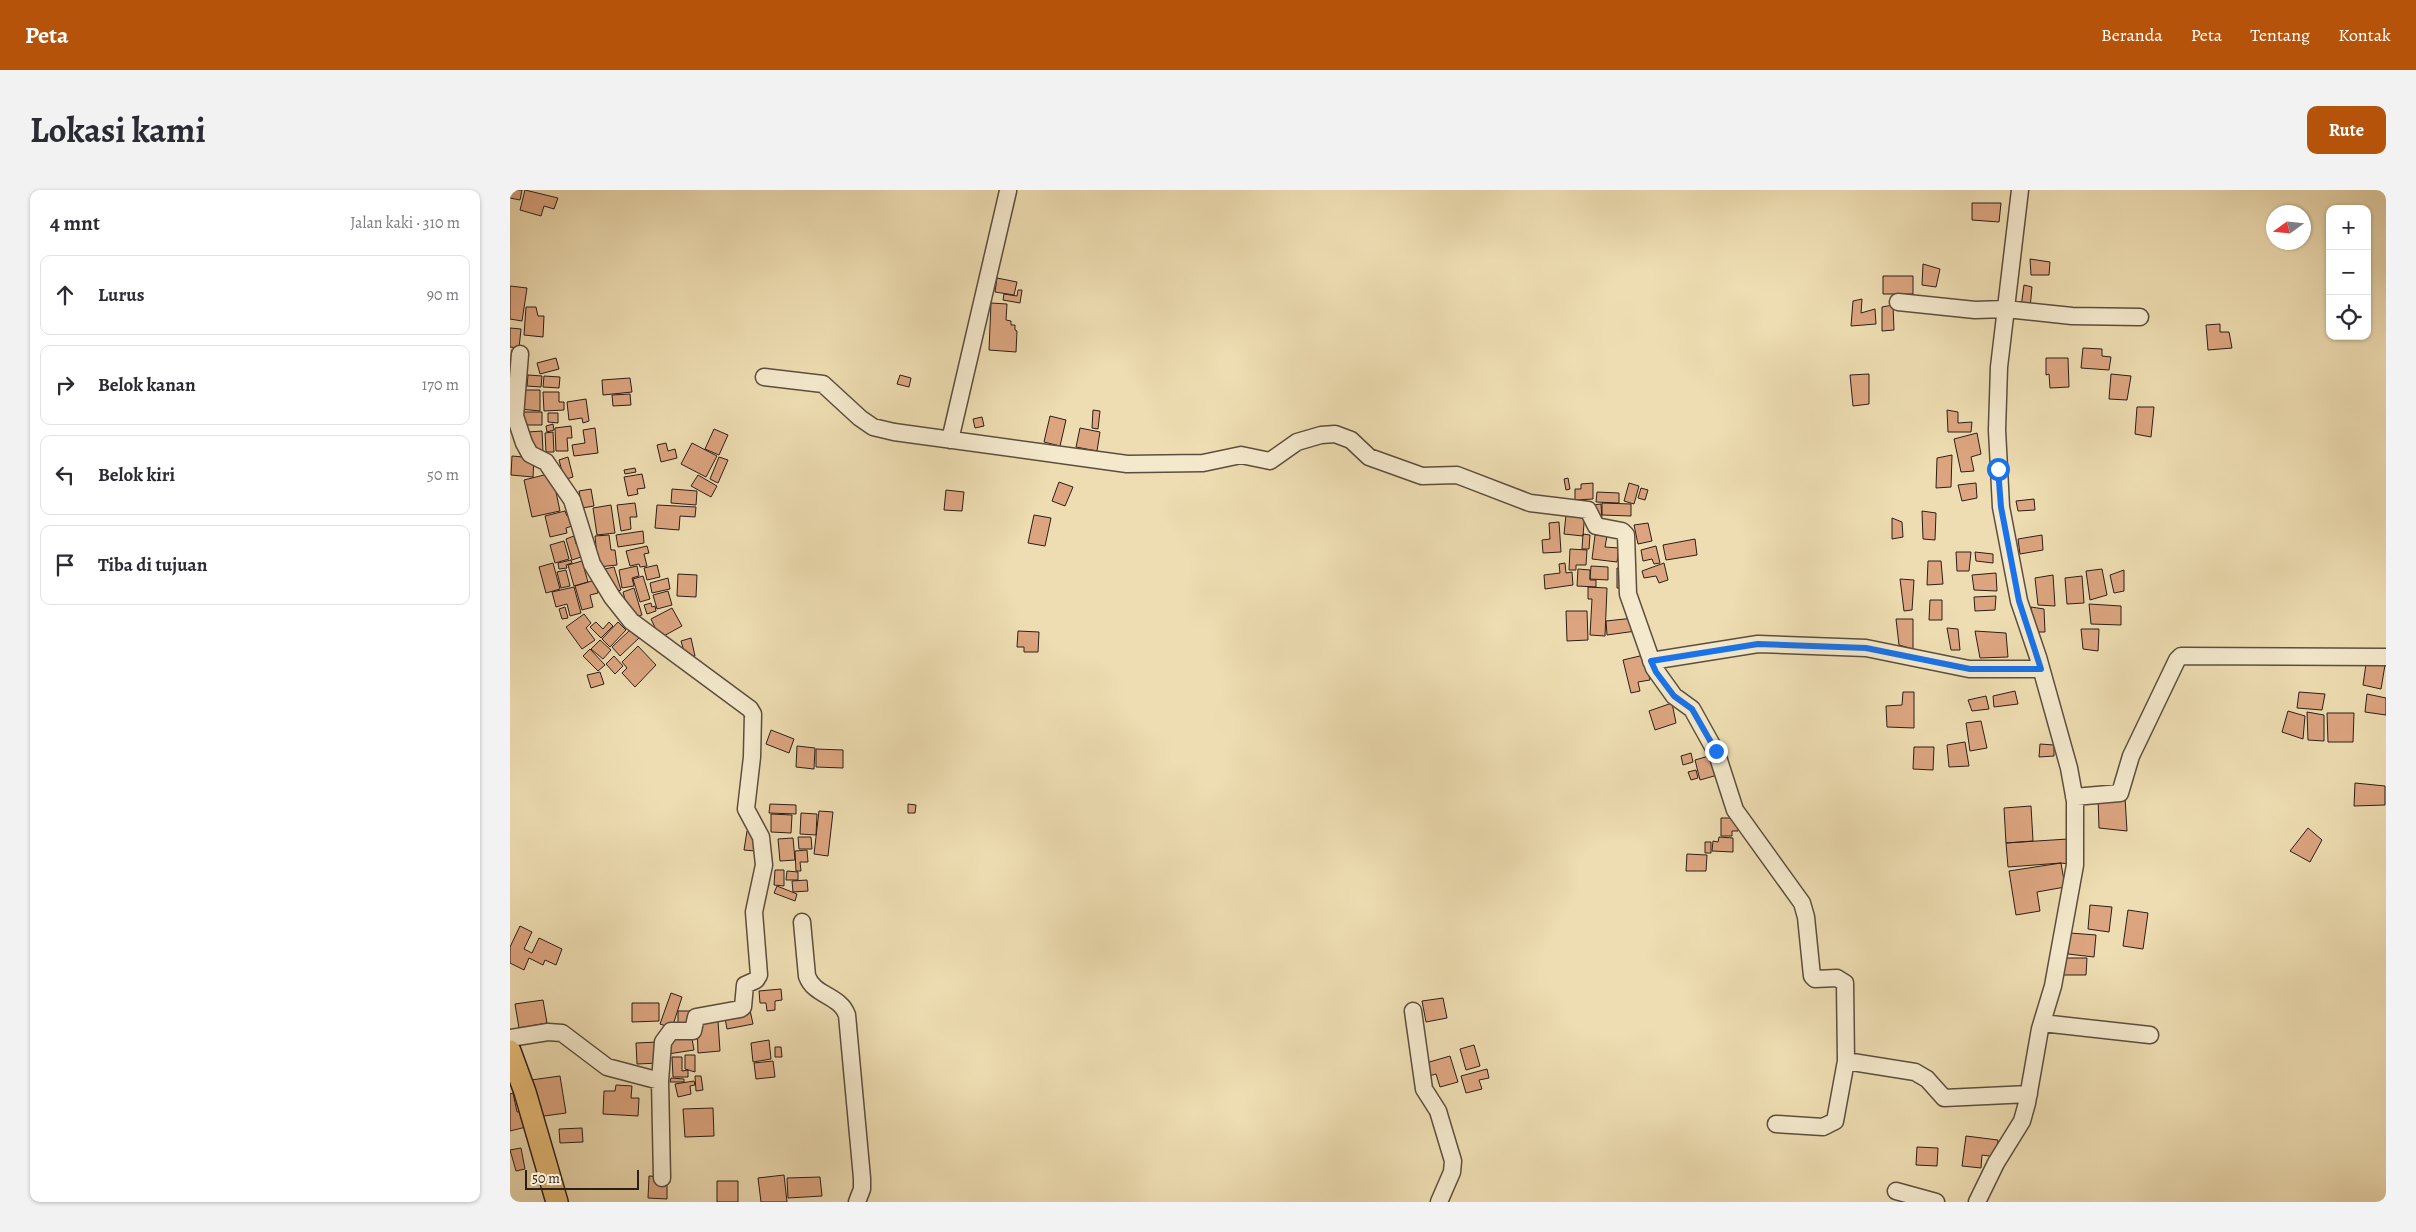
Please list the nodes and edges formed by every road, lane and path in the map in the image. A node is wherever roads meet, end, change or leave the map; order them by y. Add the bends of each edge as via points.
1 (2020, 190) edge
2 (1008, 191) edge
3 (1898, 302) dead end
4 (2006, 310) junction
5 (2140, 318) dead end
6 (520, 354) dead end
7 (764, 377) dead end
8 (512, 415) edge
9 (950, 440) junction
10 (2386, 656) edge
11 (1651, 661) junction
12 (2041, 669) junction
13 (2074, 796) junction
14 (802, 922) dead end
15 (1413, 1010) dead end
16 (2042, 1024) junction
17 (2150, 1034) dead end
18 (510, 1038) edge
19 (510, 1051) edge
20 (1846, 1061) junction
21 (660, 1081) junction
22 (2029, 1094) junction
23 (1776, 1124) dead end
24 (662, 1178) dead end
25 (1896, 1191) dead end
26 (557, 1202) edge
27 (857, 1202) edge
28 (1439, 1202) edge
29 (1936, 1202) edge
30 (1977, 1202) edge

1 - 4 street
2 - 9 street
3 - 4 street
4 - 5 street
4 - 12 street via 1996,430 2001,507 2019,601
6 - 8 street
7 - 9 street via 823,384 873,427
8 - 21 street via 530,454 546,462 572,500 592,564 631,622 753,714 746,809 761,837 764,858 754,912 758,975 756,980 745,986 743,1007 740,1009 696,1017 693,1031 671,1031 663,1042
9 - 11 street via 1127,464 1203,463 1241,454 1270,461 1297,442 1335,434 1351,440 1369,457 1422,476 1457,476 1530,502 1588,510 1596,526 1622,531 1626,536 1628,594
10 - 13 street via 2181,656 2131,756 2120,793
11 - 12 street via 1758,644 1866,648 1970,669
11 - 20 street via 1674,696 1692,709 1717,754 1735,810 1802,904 1812,976 1815,979 1837,978 1845,983
12 - 13 street
13 - 16 street via 2074,865 2053,986
14 - 27 street via 810,984 839,1003 847,1015 862,1178
15 - 28 street via 1424,1089 1438,1111 1452,1162 1452,1172
16 - 17 street
16 - 22 street
18 - 21 street via 562,1033 607,1066
19 - 26 main road
20 - 22 street via 1915,1072 1927,1079 1944,1098
20 - 23 street via 1835,1121 1823,1127
21 - 24 street
22 - 30 street via 2022,1121
25 - 29 street

